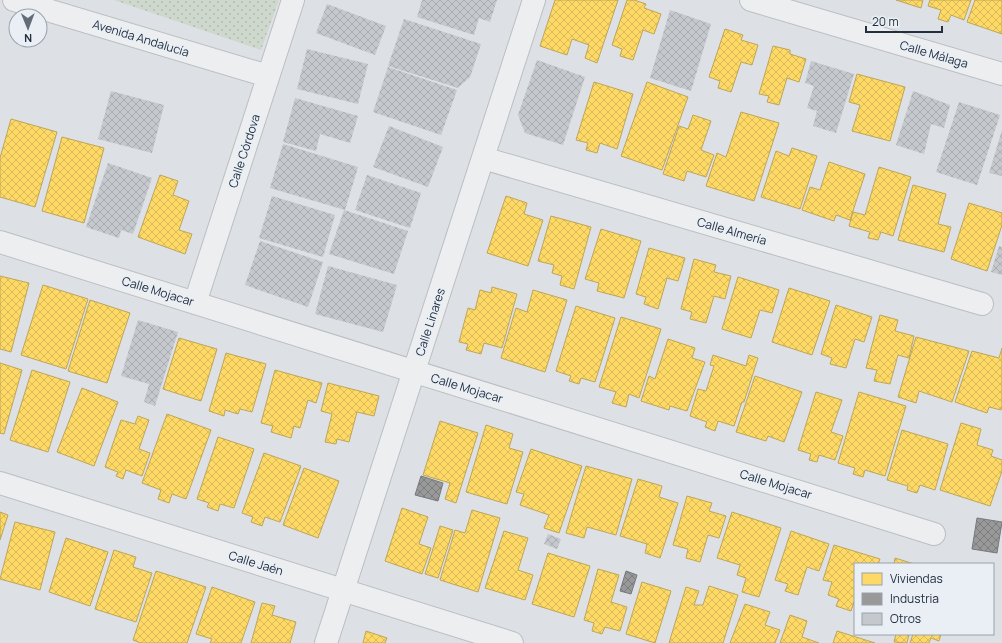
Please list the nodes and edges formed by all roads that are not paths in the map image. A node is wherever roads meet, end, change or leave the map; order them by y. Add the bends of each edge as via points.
1 (14, 0) edge
2 (293, 0) edge
3 (534, 0) edge
4 (751, 0) edge
5 (1002, 74) edge
6 (268, 76) junction
7 (483, 158) junction
8 (0, 242) edge
9 (195, 303) junction
10 (982, 304) dead end
11 (414, 371) junction
12 (0, 483) edge
13 (934, 534) dead end
14 (343, 590) junction
15 (326, 643) edge
16 (512, 643) edge

1 - 6 street, Avenida Andalucía
2 - 6 street, Calle Córdova
3 - 7 street, Calle Linares
4 - 5 street, Calle Málaga
6 - 9 street, Calle Córdova
7 - 10 street, Calle Almería
7 - 11 street, Calle Linares
8 - 9 street, Calle Mojacar
9 - 11 street, Calle Mojacar
11 - 13 street, Calle Mojacar
11 - 14 street, Calle Linares
12 - 14 street, Calle Jaén
14 - 15 street, Calle Linares
14 - 16 street, Calle Jaén

